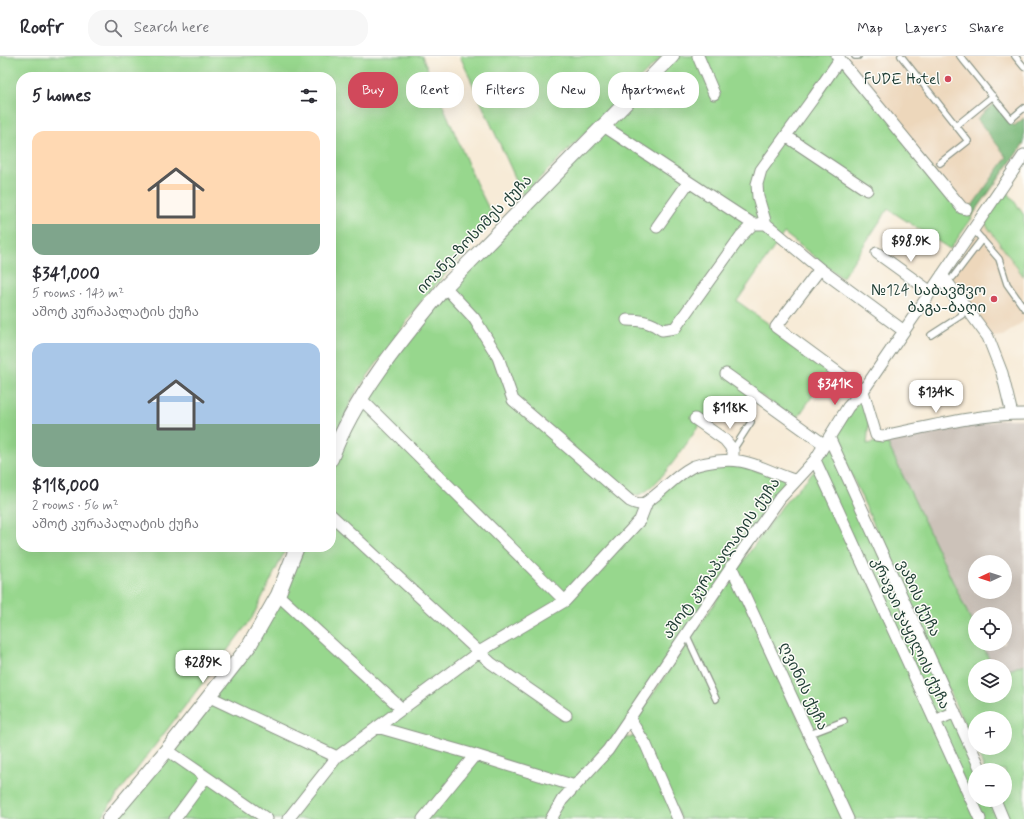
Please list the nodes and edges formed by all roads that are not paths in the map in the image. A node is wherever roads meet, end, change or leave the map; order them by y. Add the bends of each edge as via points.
1 (672, 56) edge
2 (698, 56) edge
3 (855, 56) edge
4 (858, 56) edge
5 (902, 56) edge
6 (960, 56) edge
7 (1014, 56) edge
8 (838, 57) edge
9 (1024, 68) edge
10 (714, 94) dead end
11 (993, 96) junction
12 (1024, 108) edge
13 (602, 126) junction
14 (956, 126) junction
15 (786, 136) junction
16 (1024, 154) edge
17 (940, 163) dead end
18 (688, 183) junction
19 (867, 190) dead end
20 (966, 209) dead end
21 (753, 224) junction
22 (766, 224) junction
23 (657, 227) dead end
24 (973, 229) junction
25 (982, 239) junction
26 (877, 253) dead end
27 (820, 269) junction
28 (944, 278) junction
29 (445, 287) junction
30 (931, 292) junction
31 (1024, 308) edge
32 (627, 320) dead end
33 (904, 331) junction
34 (931, 335) dead end
35 (726, 374) dead end
36 (863, 391) junction
37 (361, 399) junction
38 (1012, 414) junction
39 (1024, 414) edge
40 (695, 419) dead end
41 (752, 422) dead end
42 (827, 442) junction
43 (336, 449) edge
44 (733, 455) junction
45 (815, 460) junction
46 (794, 480) junction
47 (647, 502) junction
48 (336, 520) edge
49 (295, 552) edge
50 (731, 566) junction
51 (278, 595) junction
52 (565, 601) junction
53 (686, 634) junction
54 (479, 652) junction
55 (210, 696) junction
56 (716, 699) dead end
57 (402, 709) junction
58 (954, 712) junction
59 (566, 715) dead end
60 (628, 718) junction
61 (844, 721) dead end
62 (935, 721) junction
63 (377, 727) junction
64 (810, 734) junction
65 (167, 750) junction
66 (475, 755) junction
67 (337, 757) junction
68 (978, 763) edge
69 (206, 778) junction
70 (575, 786) junction
71 (998, 807) edge
72 (109, 819) edge
73 (175, 819) edge
74 (267, 819) edge
75 (288, 819) edge
76 (423, 819) edge
77 (551, 819) edge
78 (678, 819) edge
79 (848, 819) edge
80 (980, 819) edge
81 (1003, 819) edge

1 - 13 street, იოანე-ზოსიმეს ქუჩა
2 - 10 street
3 - 4 lane
5 - 14 lane
6 - 11 lane
7 - 9 lane
8 - 15 street
8 - 20 street via 962,208
11 - 12 lane via 1011,118
11 - 14 lane
13 - 18 street
13 - 29 street, იოანე-ზოსიმეს ქუჩა
14 - 17 lane via 968,141
15 - 19 street
15 - 22 street via 761,170 757,184 760,210
16 - 24 street, აშოტ კურაპალატის ქუჩა
18 - 21 street
18 - 23 street
21 - 22 street
21 - 32 street via 741,236 675,328 662,330 652,323
22 - 27 street
24 - 25 lane
24 - 28 street, აშოტ კურაპალატის ქუჩა
25 - 28 lane
25 - 31 lane via 999,259 1007,284
26 - 30 street
27 - 33 street
27 - 36 street via 776,326
28 - 30 street, აშოტ კურაპალატის ქუჩა
28 - 34 lane via 961,308 962,315
28 - 38 street via 988,337 1002,373
29 - 37 street, იოანე-ზოსიმეს ქუჩა via 414,324
29 - 47 street via 474,318 498,356 513,400 630,501 636,504
30 - 33 street, აშოტ კურაპალატის ქუჩა
33 - 36 street, აშოტ კურაპალატის ქუჩა
35 - 42 street
36 - 38 street via 876,434 883,436 964,420
36 - 42 street, აშოტ კურაპალატის ქუჩა via 848,407
37 - 43 street, იოანე-ზოსიმეს ქუჩა
37 - 52 street
38 - 39 street
40 - 44 street via 725,440
41 - 44 lane
42 - 45 street, აშოტ კურაპალატის ქუჩა
42 - 58 street, ვაზის ქუჩა
44 - 46 street
44 - 47 street via 692,467
45 - 46 street, აშოტ კურაპალატის ქუჩა
45 - 62 street, კრავაი ჯაყელის ქუჩა
46 - 50 street, აშოტ კურაპალატის ქუჩა
47 - 52 street via 640,520
48 - 54 street
49 - 51 street
50 - 53 street, აშოტ კურაპალატის ქუჩა
50 - 64 street, ღვინის ქუჩა
51 - 55 street via 249,646
51 - 57 street
52 - 54 street
53 - 56 lane
53 - 60 street, აშოტ კურაპალატის ქუჩა
54 - 57 street
54 - 59 street via 508,676
55 - 65 street
55 - 67 street
57 - 63 street
58 - 62 street
58 - 68 street, ვაზის ქუჩა
60 - 70 street, აშოტ კურაპალატის ქუჩა via 608,750
60 - 78 street via 646,745
61 - 64 lane
62 - 80 street, კრავაი ჯაყელის ქუჩა
63 - 66 street
63 - 67 street
64 - 79 street, ღვინის ქუჩა
65 - 69 street
65 - 72 street
66 - 70 street
66 - 76 street
67 - 75 street
69 - 73 street
69 - 74 street
70 - 77 street, აშოტ კურაპალატის ქუჩა via 562,800
71 - 81 street

